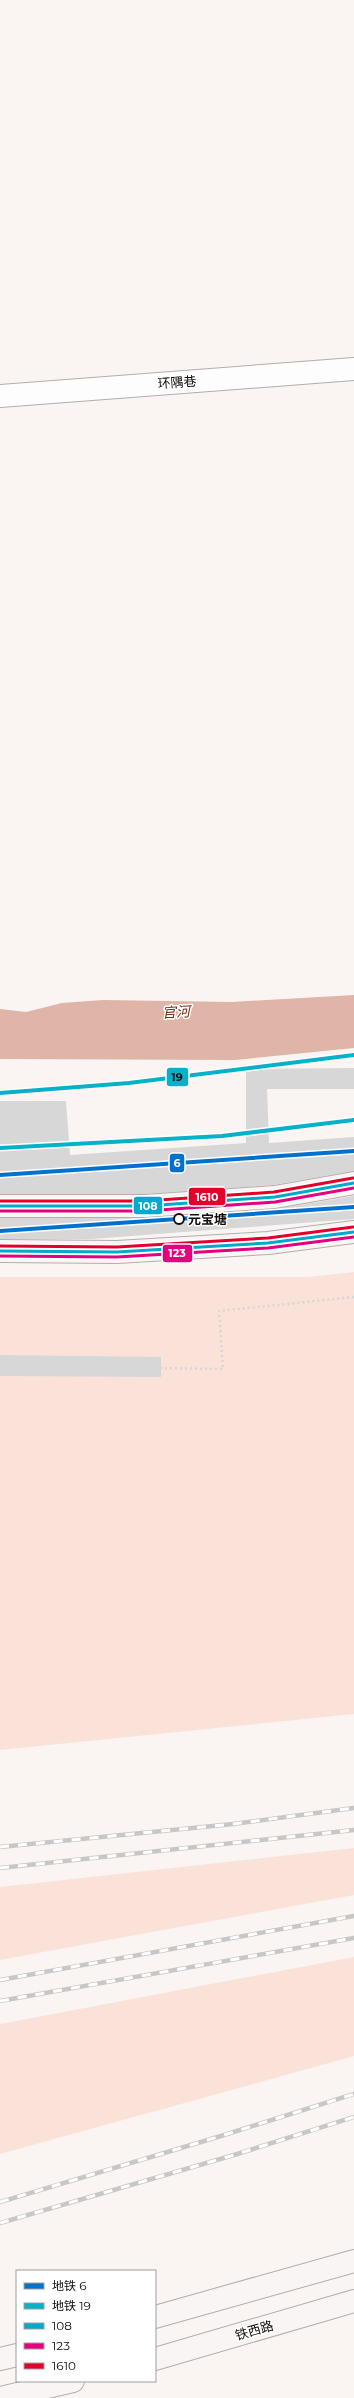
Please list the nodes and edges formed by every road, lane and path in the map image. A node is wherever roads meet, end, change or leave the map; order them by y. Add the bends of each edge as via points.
1 (354, 369) edge
2 (0, 396) edge
3 (0, 1112) edge
4 (53, 1112) dead end
5 (354, 1183) edge
6 (0, 1206) edge
7 (354, 1232) edge
8 (0, 1251) edge
9 (354, 1297) edge
10 (0, 1366) edge
11 (354, 2261) edge
12 (354, 2301) edge
13 (156, 2317) edge
14 (16, 2355) edge
15 (0, 2359) edge
16 (156, 2359) edge
17 (70, 2382) edge
18 (29, 2394) edge
19 (0, 2398) edge

1 - 2 street, 环隅巷
3 - 4 path
5 - 6 main road via 275,1197 145,1206
7 - 8 main road via 268,1243 117,1252
9 - 10 path via 219,1311 223,1369
11 - 13 main road
12 - 16 main road, 铁西路
14 - 15 main road
17 - 18 main road
18 - 19 main road

